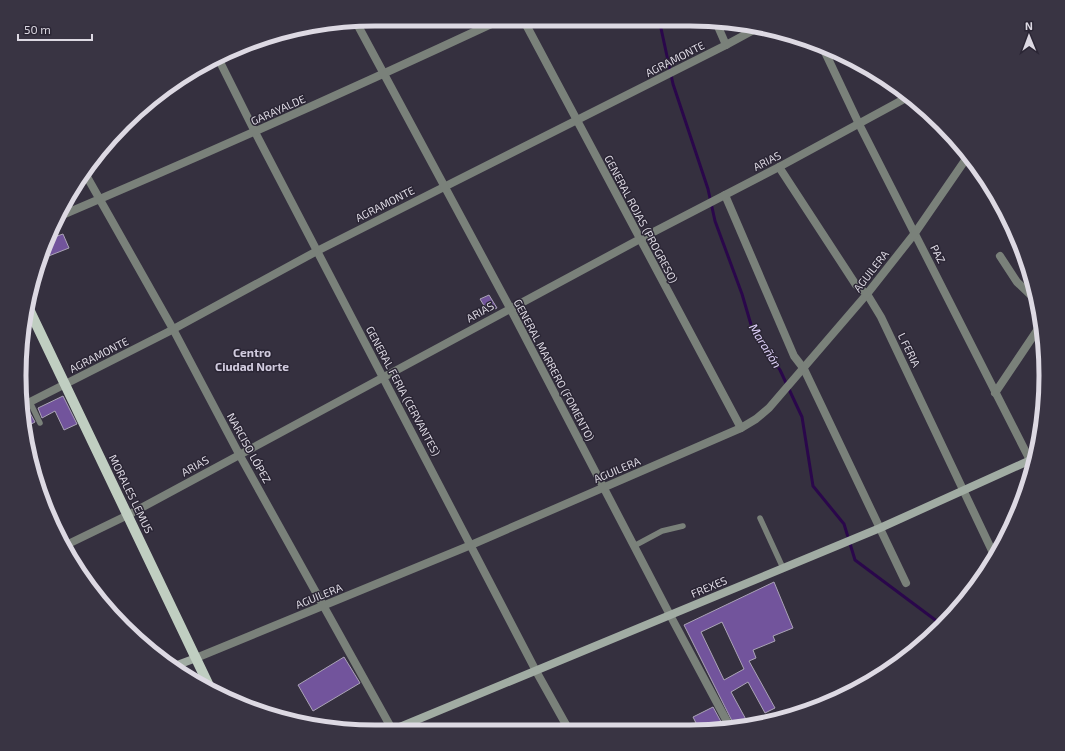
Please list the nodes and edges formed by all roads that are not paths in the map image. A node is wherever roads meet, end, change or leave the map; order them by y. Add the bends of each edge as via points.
1 (487, 26) edge
2 (527, 26) edge
3 (358, 27) edge
4 (718, 28) edge
5 (751, 32) edge
6 (726, 46) junction
7 (826, 54) edge
8 (220, 62) edge
9 (383, 74) junction
10 (904, 99) edge
11 (576, 121) junction
12 (859, 124) junction
13 (255, 132) junction
14 (965, 160) edge
15 (779, 167) junction
16 (87, 178) edge
17 (444, 187) junction
18 (722, 196) junction
19 (100, 199) junction
20 (66, 213) edge
21 (915, 233) junction
22 (640, 239) junction
23 (317, 251) junction
24 (1000, 256) dead end
25 (867, 294) junction
26 (1029, 294) edge
27 (510, 308) junction
28 (32, 315) edge
29 (173, 329) junction
30 (1036, 332) edge
31 (804, 369) junction
32 (383, 378) junction
33 (65, 385) junction
34 (995, 393) junction
35 (27, 403) edge
36 (28, 406) edge
37 (40, 423) dead end
38 (740, 428) junction
39 (239, 454) junction
40 (1029, 455) edge
41 (1027, 464) edge
42 (604, 487) junction
43 (964, 490) junction
44 (128, 515) junction
45 (760, 518) dead end
46 (684, 526) dead end
47 (880, 528) junction
48 (69, 543) edge
49 (471, 545) junction
50 (634, 546) junction
51 (991, 551) edge
52 (782, 568) junction
53 (906, 582) dead end
54 (324, 606) junction
55 (670, 615) junction
56 (196, 658) junction
57 (179, 664) edge
58 (536, 671) junction
59 (207, 681) edge
60 (728, 723) edge
61 (389, 725) edge
62 (406, 725) edge
63 (566, 725) edge

1 - 9 street, GARAYALDE
2 - 11 street, GENERAL ROJAS (PROGRESO)
3 - 9 street, GENERAL MARRERO (FOMENTO)
4 - 6 street
5 - 6 street, AGRAMONTE
6 - 11 street, AGRAMONTE
7 - 12 street, PAZ
8 - 13 street, GENERAL FERIA (CERVANTES)
9 - 13 street, GARAYALDE
9 - 17 street, GENERAL MARRERO (FOMENTO)
10 - 12 street, ARIAS
11 - 17 street, AGRAMONTE
11 - 22 street, GENERAL ROJAS (PROGRESO)
12 - 15 street, ARIAS
12 - 21 street, PAZ
13 - 19 street, GARAYALDE
13 - 23 street, GENERAL FERIA (CERVANTES)
14 - 21 street, AGUILERA
15 - 18 street, ARIAS
15 - 25 street, L FERIA via 856,285
16 - 19 street, NARCISO LÓPEZ
17 - 23 street, AGRAMONTE
17 - 27 street, GENERAL MARRERO (FOMENTO)
18 - 22 street, ARIAS
18 - 31 street via 794,356
19 - 20 street, GARAYALDE
19 - 29 street, NARCISO LÓPEZ
21 - 25 street, AGUILERA
21 - 34 street, PAZ
22 - 27 street, ARIAS
22 - 38 street, GENERAL ROJAS (PROGRESO)
23 - 29 street, AGRAMONTE
23 - 32 street, GENERAL FERIA (CERVANTES)
24 - 26 street via 1017,282
25 - 31 street, AGUILERA
25 - 43 street, L FERIA via 881,317
27 - 32 street, ARIAS
27 - 42 street, GENERAL MARRERO (FOMENTO)
28 - 33 main road, MORALES LEMUS
29 - 33 street, AGRAMONTE
29 - 39 street, NARCISO LÓPEZ
30 - 34 street
31 - 38 street, AGUILERA via 769,408
31 - 47 street
32 - 39 street, ARIAS
32 - 49 street, GENERAL FERIA (CERVANTES)
33 - 35 street, AGRAMONTE
33 - 44 main road, MORALES LEMUS
34 - 40 street, PAZ
36 - 37 lane
38 - 42 street, AGUILERA
39 - 44 street, ARIAS
39 - 54 street, NARCISO LÓPEZ
41 - 43 main road, FREXES
42 - 49 street, AGUILERA
42 - 50 street, GENERAL MARRERO (FOMENTO)
43 - 47 main road, FREXES
43 - 51 street, L FERIA
44 - 48 street, ARIAS
44 - 56 main road, MORALES LEMUS
45 - 52 lane
46 - 50 lane via 662,531
47 - 52 main road, FREXES
47 - 53 street
49 - 54 street, AGUILERA
49 - 58 street, GENERAL FERIA (CERVANTES)
50 - 55 street, GENERAL MARRERO (FOMENTO)
52 - 55 main road, FREXES
54 - 56 street, AGUILERA
54 - 61 street, NARCISO LÓPEZ
55 - 58 main road, FREXES
55 - 60 street, GENERAL MARRERO (FOMENTO)
56 - 57 main road, AGUILERA
56 - 59 main road, MORALES LEMUS
58 - 62 main road, FREXES
58 - 63 street, GENERAL FERIA (CERVANTES)

